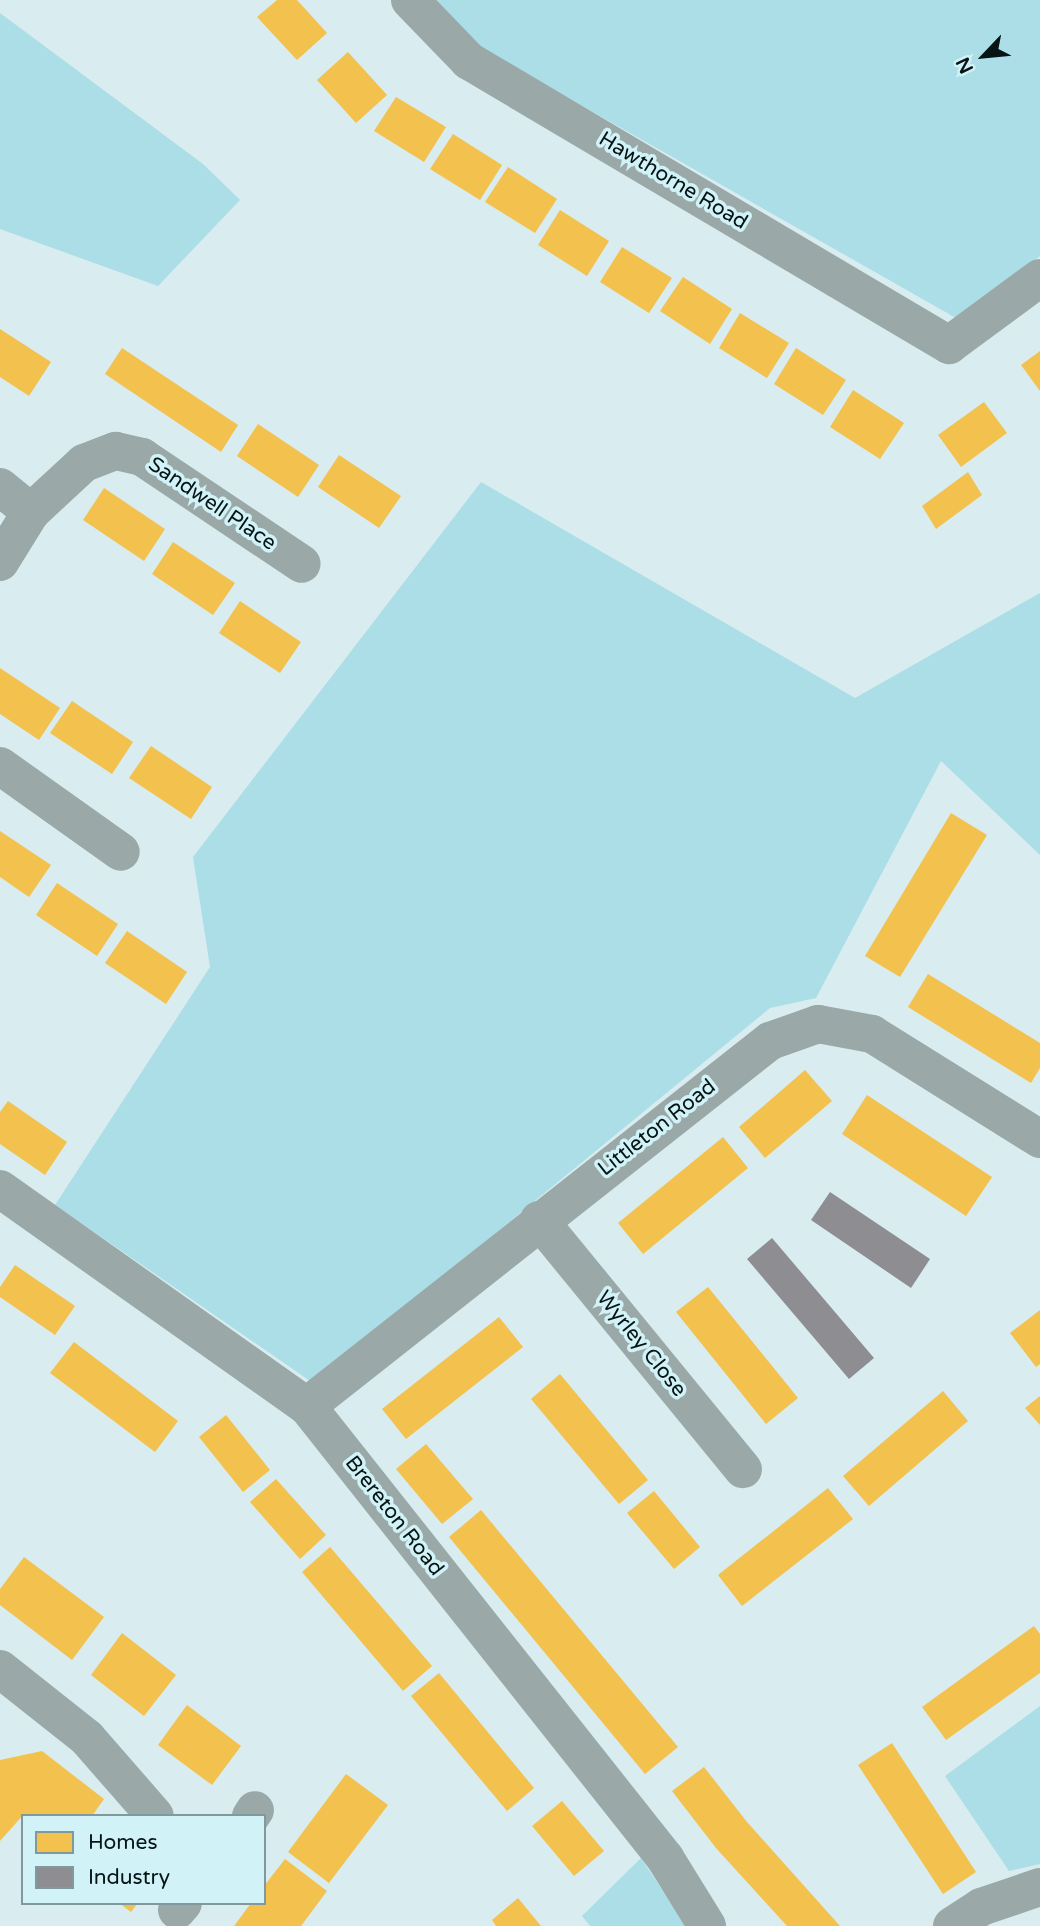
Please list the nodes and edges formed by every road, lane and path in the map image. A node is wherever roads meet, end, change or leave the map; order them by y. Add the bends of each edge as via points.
1 (410, 0) edge
2 (1040, 278) edge
3 (0, 487) edge
4 (31, 512) junction
5 (0, 562) edge
6 (302, 564) dead end
7 (0, 766) edge
8 (121, 852) dead end
9 (1040, 1139) edge
10 (0, 1189) edge
11 (538, 1220) junction
12 (307, 1406) junction
13 (743, 1469) dead end
14 (1, 1674) edge
15 (153, 1814) edge
16 (1040, 1887) edge
17 (707, 1926) edge
18 (951, 1926) edge

1 - 2 street, Hawthorne Road via 469,61 949,345
3 - 4 street
4 - 5 street, Sandwell Place
4 - 6 street, Sandwell Place via 84,463 116,451 142,457
7 - 8 street
9 - 11 street, Littleton Road via 872,1034 818,1024 770,1041
10 - 12 street, Brereton Road
11 - 12 street, Littleton Road
11 - 13 street, Wyrley Close
12 - 17 street, Brereton Road via 665,1858
14 - 15 street via 87,1738
16 - 18 street via 981,1907

